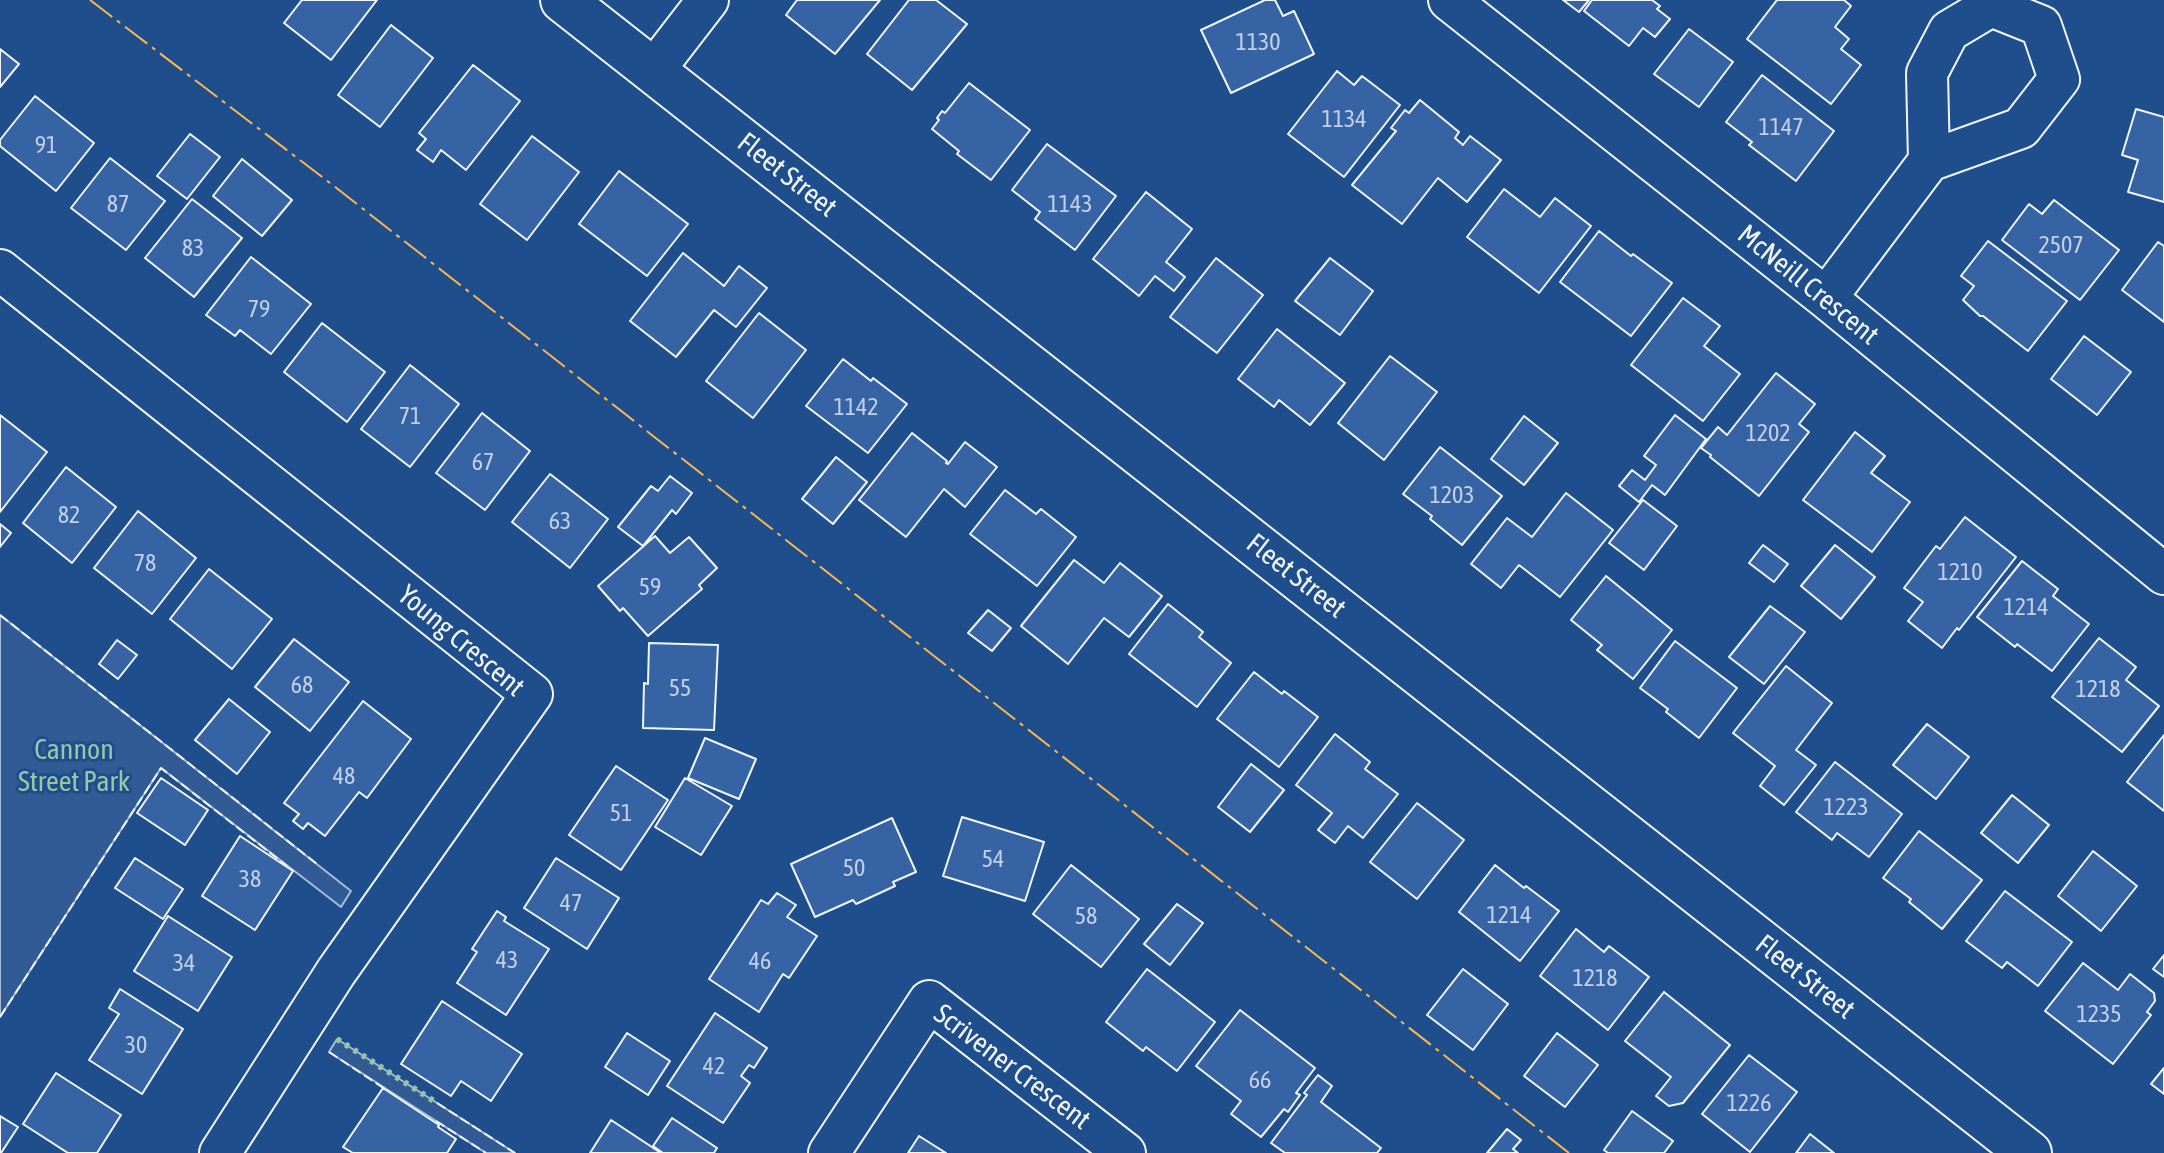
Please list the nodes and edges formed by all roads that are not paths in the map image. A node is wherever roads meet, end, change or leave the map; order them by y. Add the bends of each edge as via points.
1 (563, 0) edge
2 (708, 0) edge
3 (1449, 0) edge
4 (654, 70) junction
5 (1929, 161) dead end
6 (0, 270) edge
7 (1826, 298) junction
8 (2164, 574) edge
9 (220, 1153) edge
10 (829, 1153) edge
11 (1125, 1153) edge
12 (2029, 1153) edge

1 - 4 street, Fleet Street
2 - 4 street
3 - 7 street, McNeill Crescent
4 - 12 street, Fleet Street
5 - 7 street
6 - 9 street, Young Crescent via 532,694 336,972
7 - 8 street, McNeill Crescent
10 - 11 street, Scrivener Crescent via 929,1001

